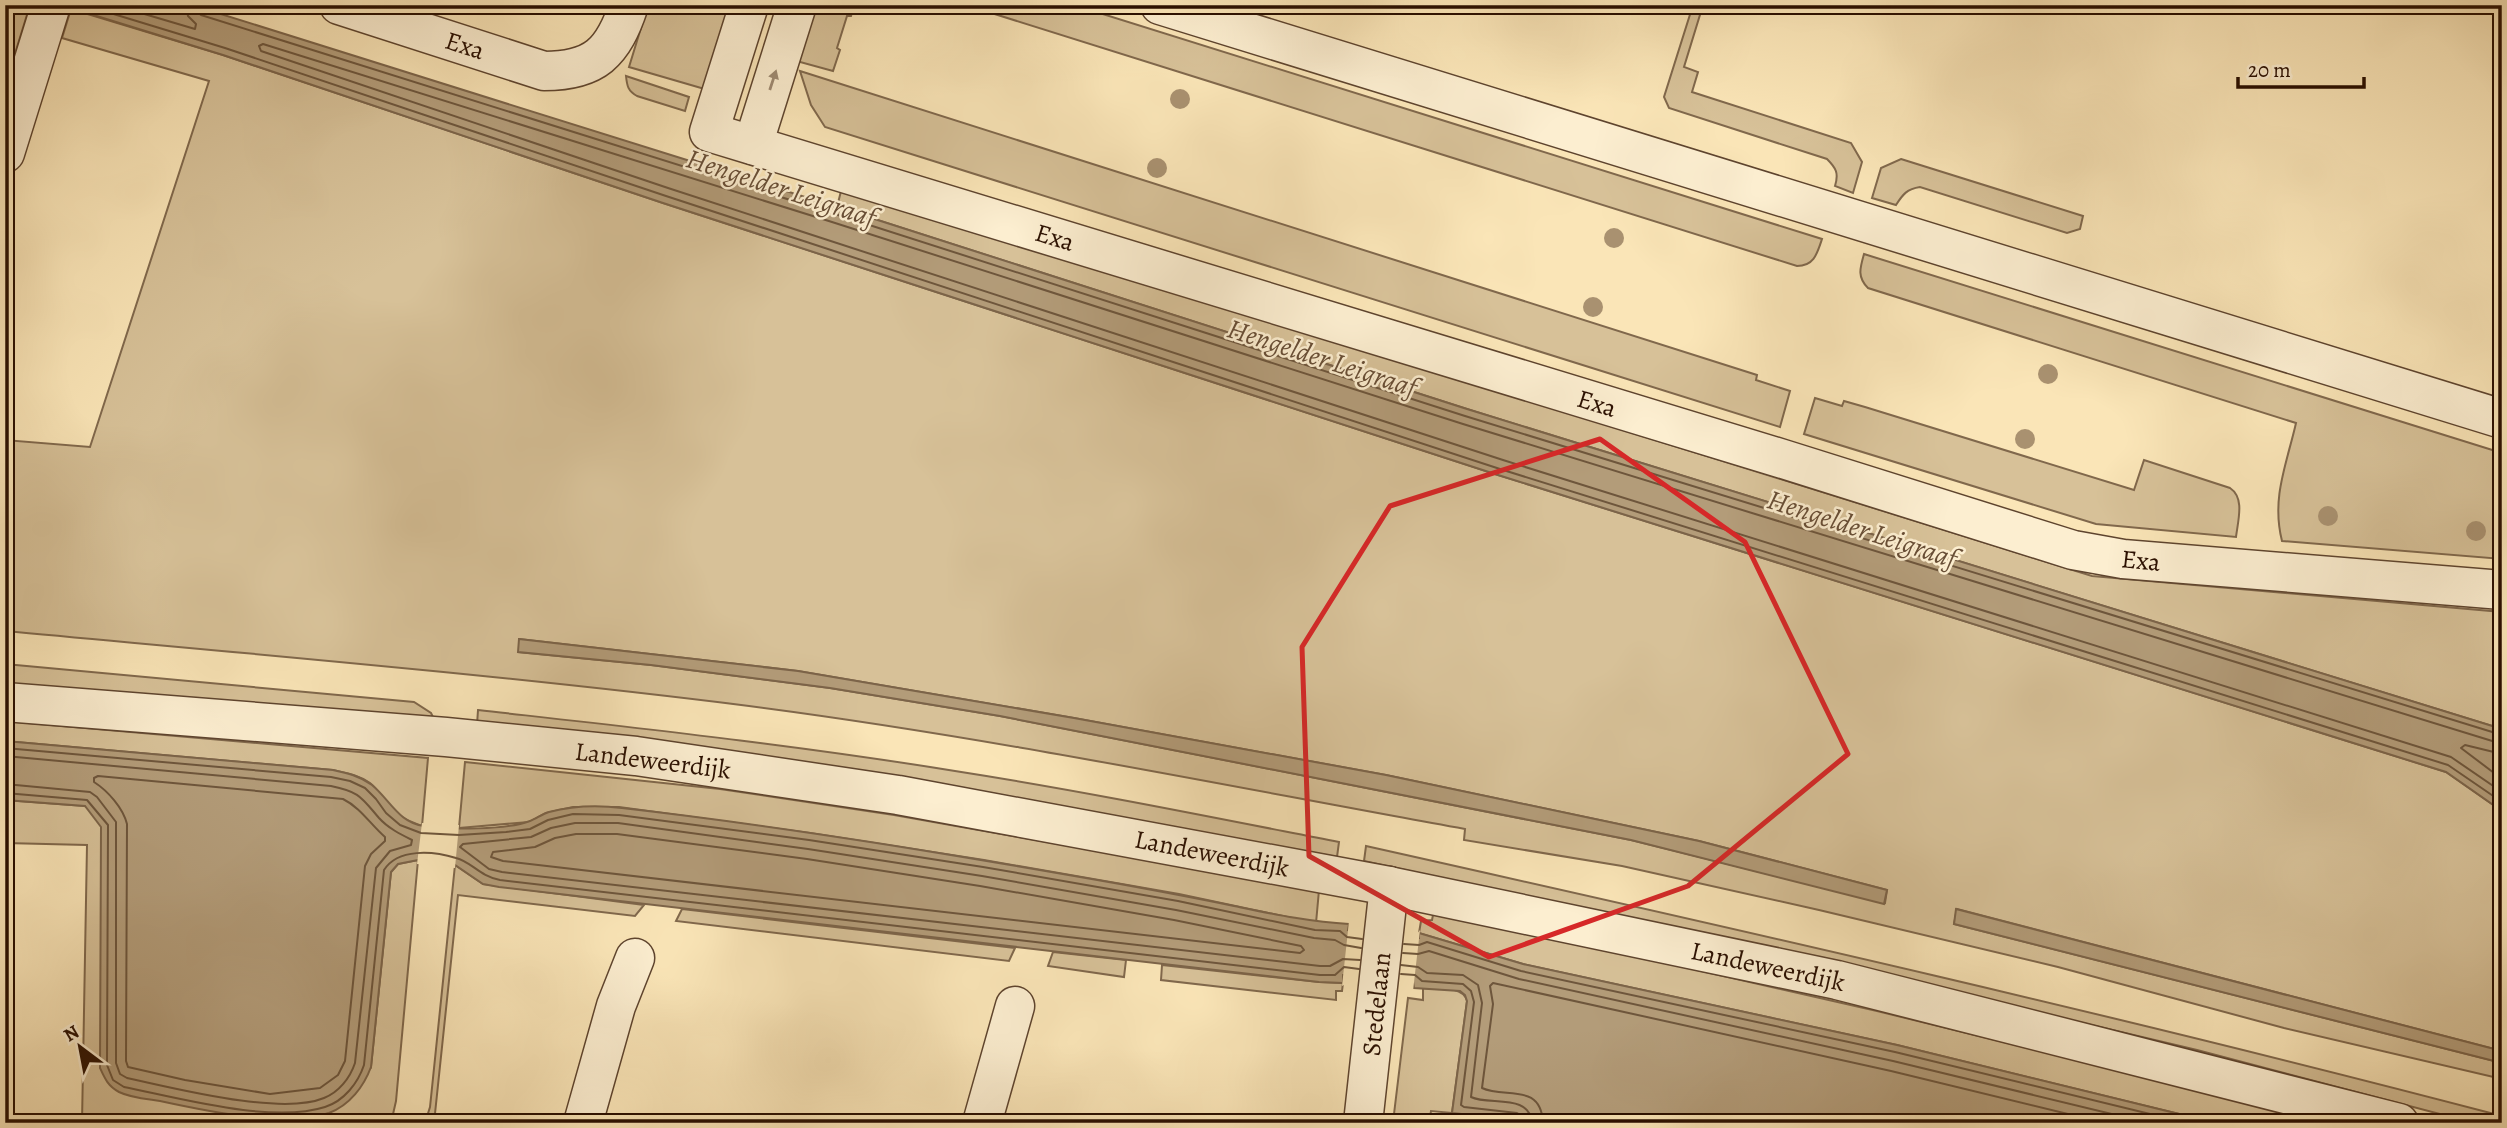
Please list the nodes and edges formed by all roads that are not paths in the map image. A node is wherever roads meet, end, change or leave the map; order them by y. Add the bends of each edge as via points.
1 (340, 5) edge
2 (629, 5) edge
3 (749, 5) edge
4 (797, 5) edge
5 (1160, 5) edge
6 (47, 18) edge
7 (752, 145) junction
8 (5, 153) edge
9 (2502, 419) edge
10 (2502, 590) edge
11 (5, 702) edge
12 (1387, 902) junction
13 (635, 958) dead end
14 (1015, 1006) dead end
15 (583, 1123) edge
16 (982, 1123) edge
17 (1363, 1123) edge
18 (2399, 1123) edge

1 - 2 street, Exa via 544,71 568,71 592,62 611,46
3 - 7 street, Exa via 709,132
7 -> 4 street
5 - 9 street
6 - 8 street
7 - 10 street, Exa via 2073,550 2123,559
11 - 12 street, Landeweerdijk via 636,756 898,794
12 - 17 street, Stedelaan
12 - 18 street, Landeweerdijk via 1837,980
13 - 15 street via 616,1006
14 - 16 street

